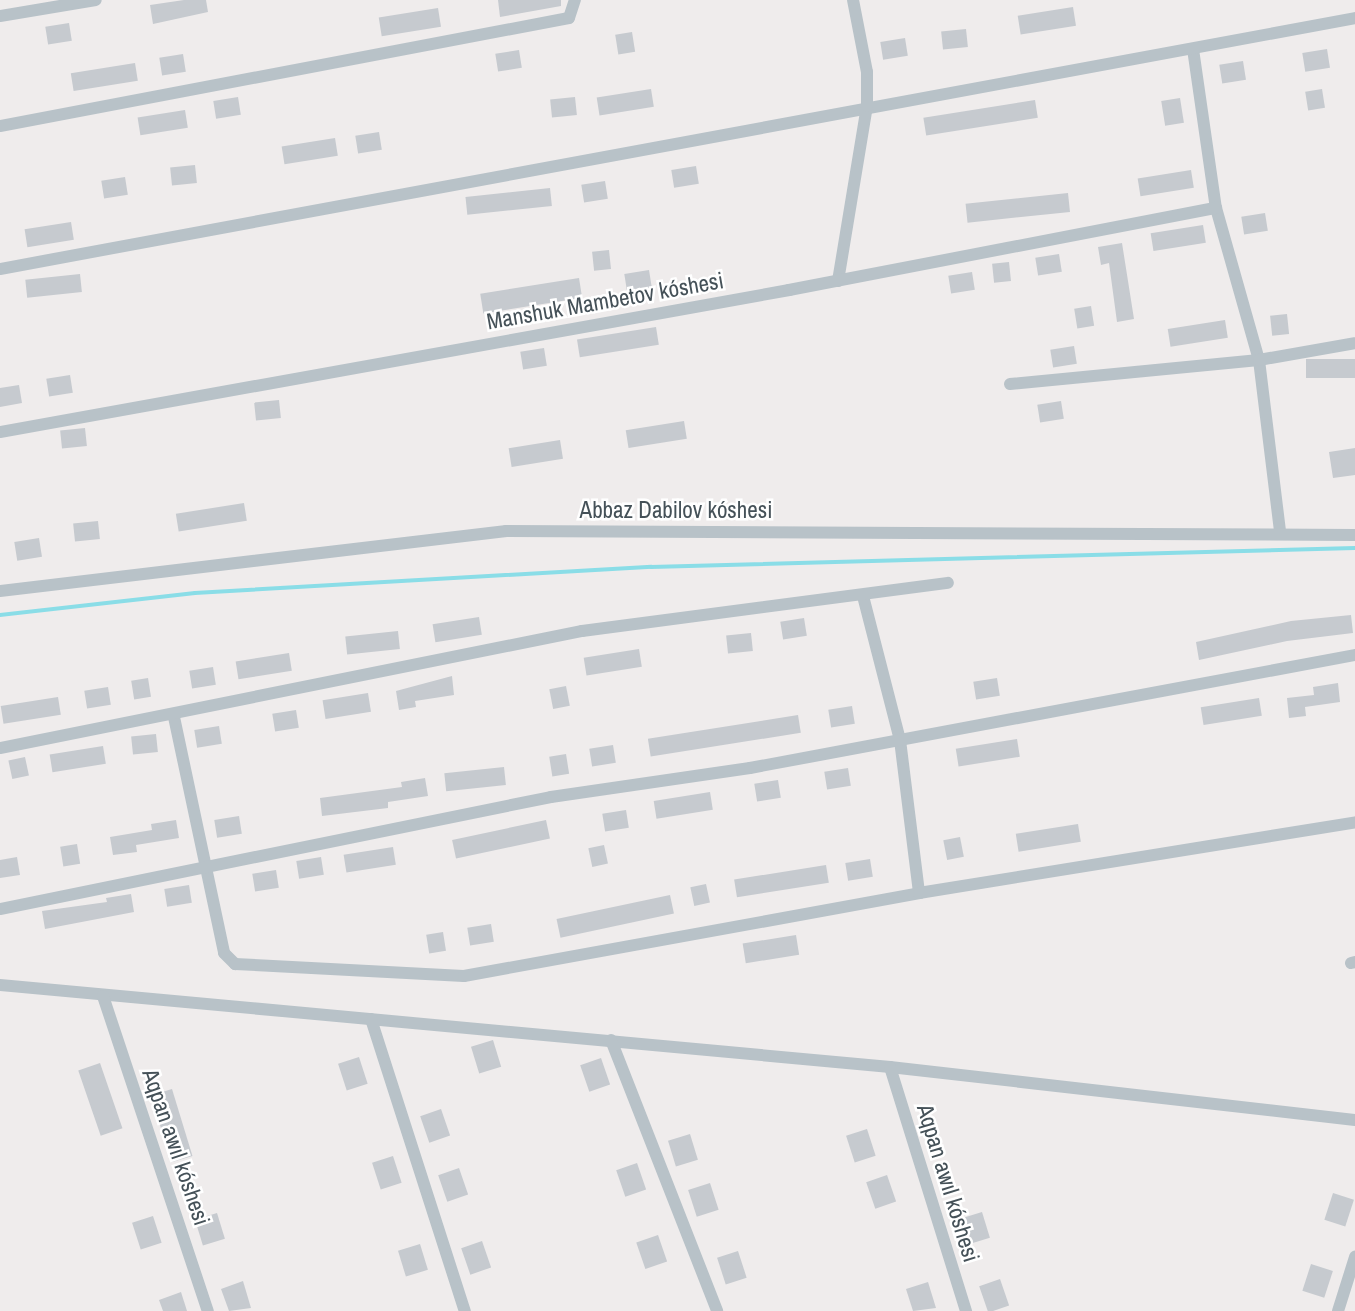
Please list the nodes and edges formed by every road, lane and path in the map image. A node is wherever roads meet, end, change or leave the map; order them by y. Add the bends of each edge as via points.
1 (96, 0) edge
2 (575, 0) edge
3 (853, 0) edge
4 (0, 16) edge
5 (1355, 18) edge
6 (1193, 49) junction
7 (867, 106) junction
8 (0, 125) edge
9 (1216, 208) junction
10 (0, 269) edge
11 (838, 281) junction
12 (1355, 343) edge
13 (1259, 360) junction
14 (1010, 384) dead end
15 (0, 432) edge
16 (1280, 532) junction
17 (1355, 535) edge
18 (948, 583) dead end
19 (0, 591) edge
20 (863, 596) junction
21 (1355, 655) edge
22 (174, 717) junction
23 (900, 740) junction
24 (0, 748) edge
25 (1355, 822) edge
26 (204, 867) junction
27 (919, 893) junction
28 (0, 909) edge
29 (0, 985) edge
30 (103, 996) junction
31 (371, 1019) junction
32 (611, 1040) junction
33 (890, 1067) junction
34 (1355, 1120) edge
35 (1355, 1257) edge
36 (208, 1311) edge
37 (465, 1311) edge
38 (717, 1311) edge
39 (966, 1311) edge
40 (1338, 1311) edge

1 - 4 street
2 - 8 street via 569,18
3 - 7 street via 867,72
5 - 6 street
6 - 7 street
6 - 9 street
7 - 10 street
7 - 11 street
9 - 11 street, Manshuk Mambetov kóshesi
9 - 13 street
11 - 15 street, Manshuk Mambetov kóshesi
12 - 13 street
13 - 14 street
13 - 16 street
16 - 17 street, Abbaz Dabilov kóshesi
16 - 19 street, Abbaz Dabilov kóshesi via 506,531
18 - 20 street
20 - 22 street via 582,631
20 - 23 street
21 - 23 street
22 - 24 street
22 - 26 street
23 - 26 street via 551,797
23 - 27 street
25 - 27 street
26 - 27 street via 224,953 235,964 464,976
26 - 28 street
29 - 30 street
30 - 31 street
30 - 36 street, Aqpan awıl kóshesi
31 - 32 street
31 - 37 street
32 - 33 street
32 - 38 street
33 - 34 street
33 - 39 street, Aqpan awıl kóshesi
35 - 40 street

